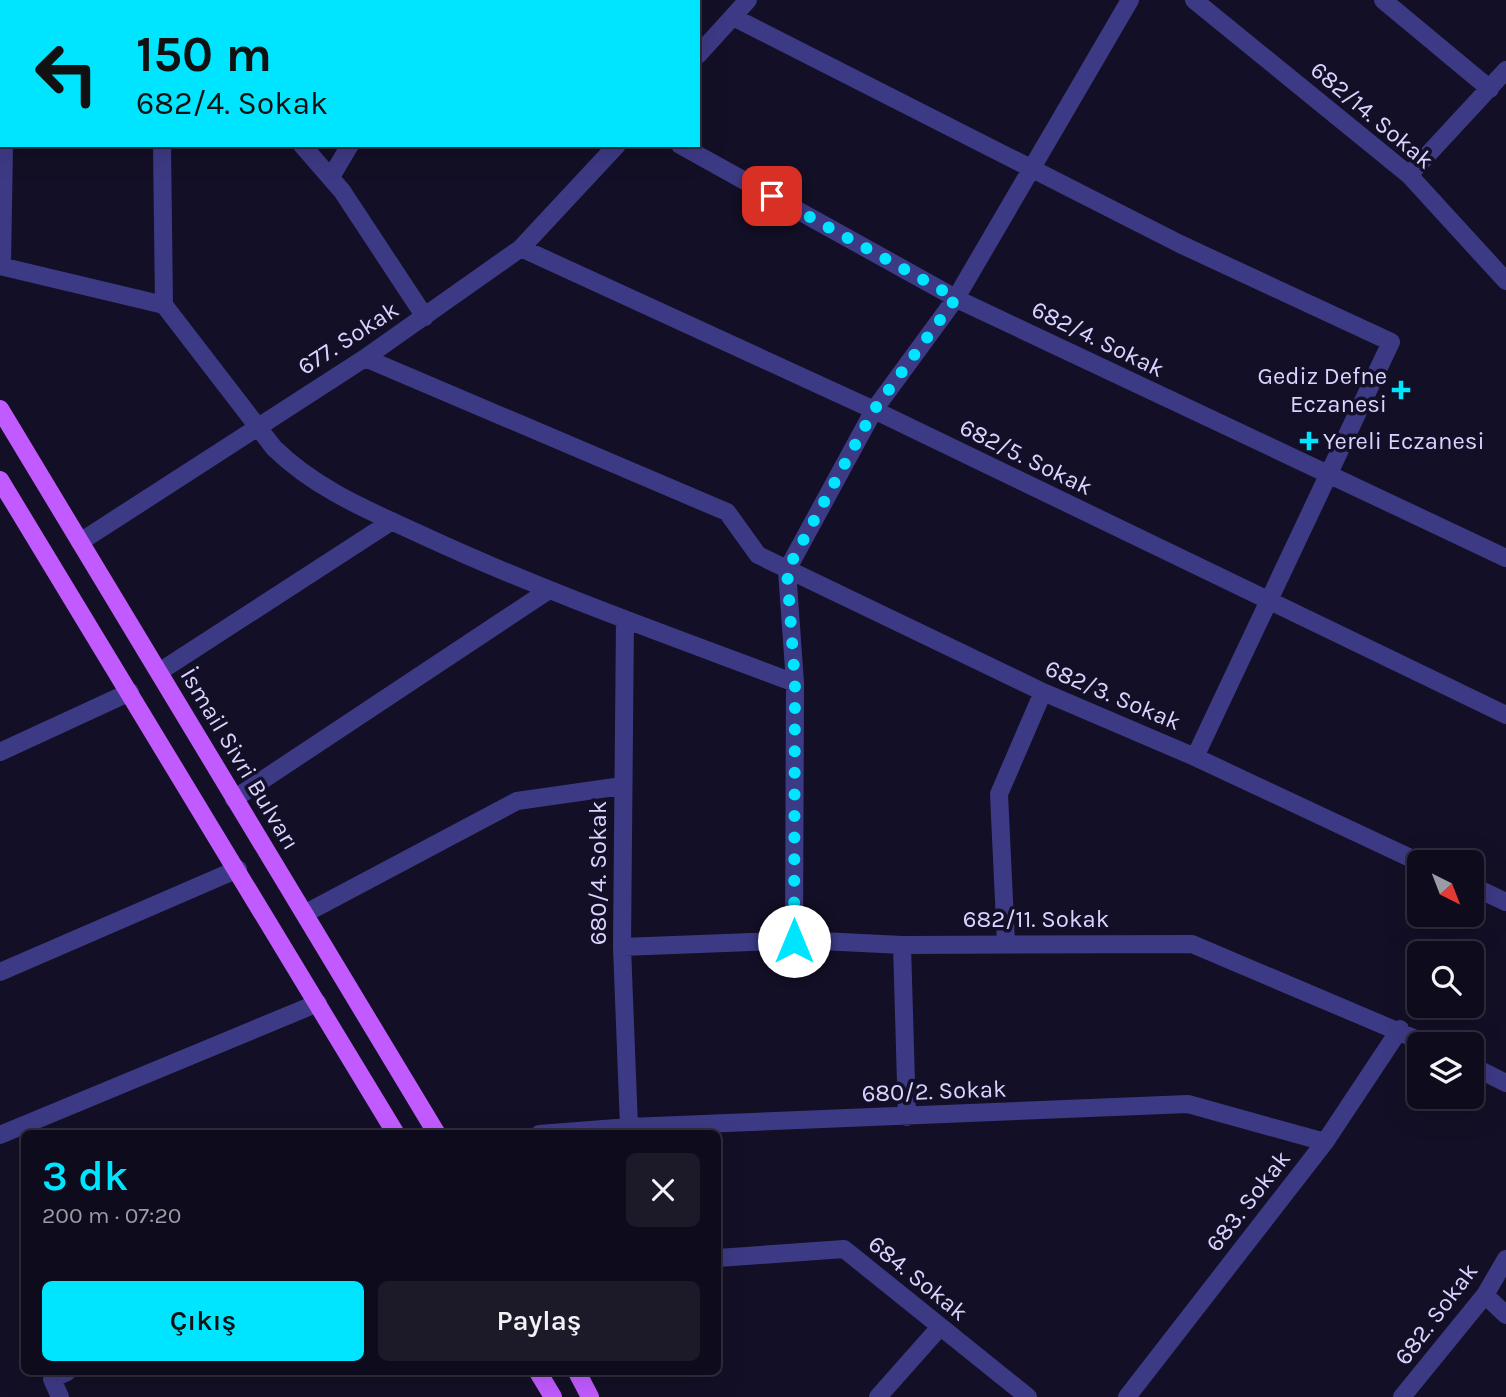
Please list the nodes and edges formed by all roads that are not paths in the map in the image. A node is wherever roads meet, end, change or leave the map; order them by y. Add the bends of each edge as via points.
1 (748, 0) edge
2 (1130, 0) edge
3 (1194, 0) edge
4 (1383, 0) edge
5 (733, 17) junction
6 (700, 53) edge
7 (1506, 70) edge
8 (1490, 89) junction
9 (4, 147) edge
10 (162, 147) edge
11 (304, 147) edge
12 (349, 147) edge
13 (615, 147) edge
14 (684, 147) edge
15 (1033, 170) junction
16 (1409, 175) junction
17 (331, 177) junction
18 (521, 248) junction
19 (1, 265) edge
20 (1506, 281) edge
21 (956, 298) junction
22 (164, 305) junction
23 (425, 317) junction
24 (365, 358) junction
25 (0, 409) edge
26 (874, 410) junction
27 (257, 425) junction
28 (1328, 477) junction
29 (1, 485) edge
30 (392, 521) junction
31 (80, 542) junction
32 (1506, 558) edge
33 (787, 570) junction
34 (549, 590) junction
35 (1268, 602) junction
36 (625, 619) junction
37 (159, 672) junction
38 (795, 683) junction
39 (130, 692) junction
40 (1043, 692) junction
41 (1506, 716) edge
42 (0, 752) edge
43 (1195, 757) junction
44 (622, 786) junction
45 (234, 799) junction
46 (1407, 856) edge
47 (238, 869) junction
48 (1484, 892) edge
49 (1506, 902) edge
50 (306, 913) junction
51 (794, 941) junction
52 (1006, 943) junction
53 (902, 945) junction
54 (622, 947) junction
55 (0, 972) edge
56 (318, 1003) junction
57 (1400, 1029) junction
58 (1407, 1033) edge
59 (1484, 1072) edge
60 (1506, 1083) edge
61 (907, 1117) junction
62 (629, 1127) junction
63 (394, 1130) edge
64 (435, 1130) edge
65 (590, 1130) edge
66 (0, 1135) edge
67 (1325, 1142) junction
68 (721, 1258) edge
69 (1506, 1259) edge
70 (1485, 1295) junction
71 (1506, 1315) edge
72 (940, 1326) junction
73 (540, 1375) edge
74 (579, 1375) edge
75 (59, 1376) edge
76 (60, 1397) edge
77 (553, 1397) edge
78 (590, 1397) edge
79 (878, 1397) edge
80 (1028, 1397) edge
81 (1127, 1397) edge
82 (1402, 1397) edge

1 - 5 street
2 - 15 street
3 - 16 street, 682/14. Sokak
4 - 8 street
5 - 6 street
5 - 15 street
7 - 8 street
8 - 16 street
9 - 19 street
10 - 22 street
11 - 17 street
12 - 17 street
13 - 18 street, 677. Sokak
14 - 21 street, 682/4. Sokak
15 - 21 street
15 - 28 street via 1391,341
16 - 20 street, 682/14. Sokak
17 - 23 street
18 - 23 street, 677. Sokak
18 - 26 street, 682/5. Sokak
19 - 22 street
21 - 26 street
21 - 28 street, 682/4. Sokak
22 - 27 street
23 - 24 street, 677. Sokak
24 - 27 street, 677. Sokak
24 - 33 street, 682/3. Sokak via 727,512 758,555
25 - 31 main road, İsmail Sivri Bulvarı
26 - 33 street
26 - 35 street, 682/5. Sokak
27 - 30 street via 274,448 311,481
27 - 31 street, 677. Sokak
28 - 32 street, 682/4. Sokak
28 - 35 street
29 - 39 main road
30 - 34 street
30 - 37 street
31 - 37 main road, İsmail Sivri Bulvarı
33 - 38 street
33 - 40 street, 682/3. Sokak
34 - 36 street
34 - 45 street
35 - 41 street, 682/5. Sokak
35 - 43 street
36 - 38 street
36 - 44 street, 680/4. Sokak
37 - 45 main road, İsmail Sivri Bulvarı
38 - 51 street
39 - 42 street
39 - 47 main road
40 - 43 street, 682/3. Sokak
40 - 52 street via 999,794
43 - 46 street, 682/3. Sokak
44 - 50 street via 517,801
44 - 54 street, 680/4. Sokak
45 - 50 main road, İsmail Sivri Bulvarı
47 - 55 street
47 - 56 main road
48 - 49 street
50 - 64 main road, İsmail Sivri Bulvarı
51 - 53 street, 682/11. Sokak
51 - 54 street, 682/11. Sokak
52 - 53 street, 682/11. Sokak
52 - 57 street, 682/11. Sokak via 1192,944
53 - 61 street
54 - 62 street, 680/4. Sokak
56 - 63 main road
56 - 66 street
57 - 58 street, 682/11. Sokak
57 - 67 street, 683. Sokak
59 - 60 street
61 - 62 street, 680/2. Sokak
61 - 67 street, 680/2. Sokak via 1188,1104
62 - 65 street, 680/2. Sokak
67 - 81 street, 683. Sokak
68 - 72 street, 684. Sokak via 844,1249
69 - 70 street, 682. Sokak
70 - 71 street
70 - 82 street, 682. Sokak
72 - 79 street
72 - 80 street, 684. Sokak
73 - 77 main road
74 - 78 main road
75 - 76 street

